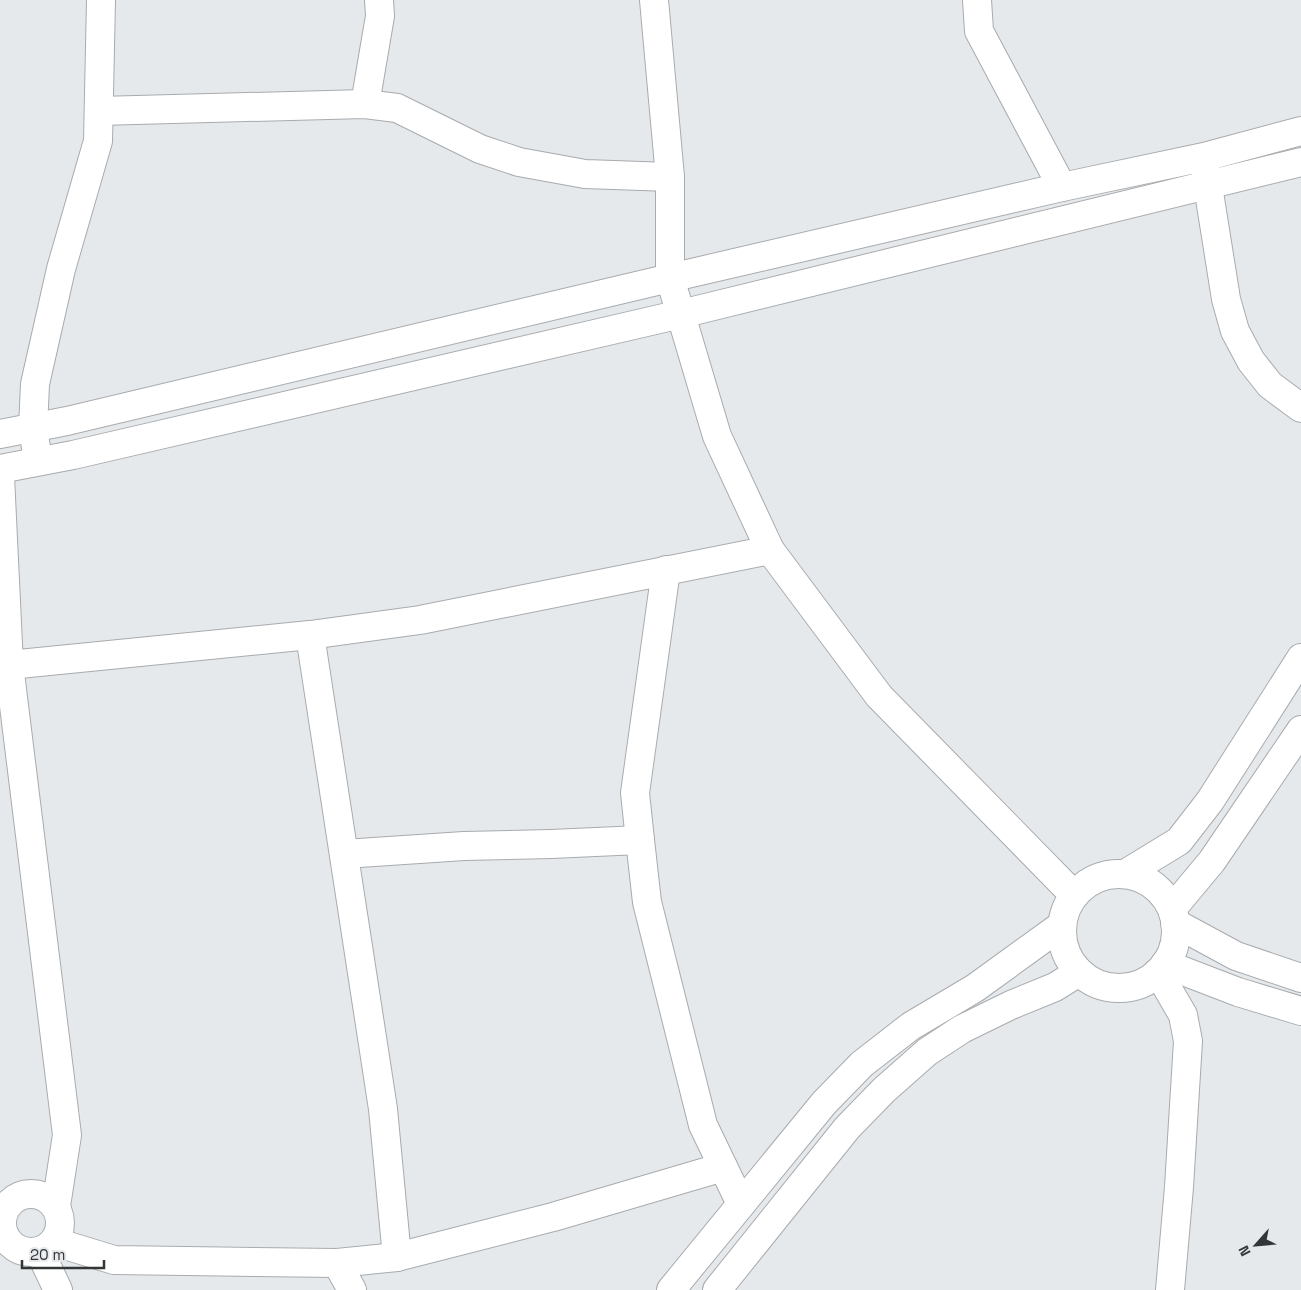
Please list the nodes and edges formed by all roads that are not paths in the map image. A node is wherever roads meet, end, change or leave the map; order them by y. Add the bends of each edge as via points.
1 (101, 0) edge
2 (380, 0) edge
3 (654, 0) edge
4 (978, 0) edge
5 (365, 104) junction
6 (99, 111) junction
7 (1301, 131) edge
8 (1204, 156) junction
9 (1301, 162) edge
10 (670, 177) junction
11 (1208, 186) junction
12 (1062, 187) junction
13 (670, 278) junction
14 (681, 314) junction
15 (370, 349) junction
16 (377, 384) junction
17 (1301, 408) edge
18 (33, 428) junction
19 (0, 434) edge
20 (38, 461) junction
21 (0, 469) edge
22 (0, 476) edge
23 (770, 550) junction
24 (666, 570) junction
25 (310, 635) junction
26 (1301, 658) edge
27 (9, 666) junction
28 (1301, 730) edge
29 (640, 840) junction
30 (344, 854) junction
31 (1125, 874) junction
32 (1074, 895) junction
33 (1173, 916) junction
34 (1062, 925) junction
35 (1162, 968) junction
36 (1080, 972) junction
37 (1301, 978) edge
38 (1301, 1010) edge
39 (723, 1167) junction
40 (4, 1200) edge
41 (741, 1204) junction
42 (56, 1206) junction
43 (47, 1247) junction
44 (397, 1257) junction
45 (337, 1263) junction
46 (58, 1290) edge
47 (352, 1290) edge
48 (671, 1290) edge
49 (717, 1290) edge
50 (1170, 1290) edge

1 - 6 street
2 - 5 street
3 - 10 street
4 - 12 street via 979,31
5 - 6 street
5 - 10 street via 398,108 480,149 519,162 585,174
6 - 18 street via 98,141 61,269 35,384
7 - 8 street
8 - 11 street
8 - 12 street
9 - 11 street
10 - 13 street
11 - 14 street
11 - 17 street via 1226,299 1235,331 1251,361 1270,385
12 - 13 street
13 - 14 street
13 - 15 street
14 - 16 street
14 - 23 street via 717,436
15 - 16 street
15 - 18 street
16 - 20 street
18 - 19 street
18 - 20 street
20 - 21 street
22 - 27 street
23 - 24 street
23 - 32 street via 879,696
24 - 25 street via 420,620
24 - 29 street via 635,793
25 - 27 street
25 - 30 street
26 - 31 street via 1210,801 1179,841
27 - 42 street via 66,1135
28 - 33 street
29 - 30 street
29 - 39 street via 648,902 703,1126
30 - 44 street via 383,1109
31 - 32 street via 1096,878 1084,884
31 - 33 street via 1144,879 1160,892
32 - 34 street via 1065,909
33 - 35 street via 1176,938
33 - 37 street via 1236,956
34 - 36 street via 1062,942 1068,959
34 - 41 street via 975,988 911,1026 862,1064 824,1102
35 - 36 street via 1144,982 1128,988 1102,985
35 - 38 street
35 - 50 street via 1184,1016 1188,1041
36 - 49 street via 1055,987 962,1029 905,1071 847,1128
39 - 41 street
39 - 44 street via 552,1217
40 - 42 street via 23,1194 42,1195
40 - 43 street via 1,1222 6,1240 21,1251
41 - 48 street
42 - 43 street via 62,1224
43 - 45 street via 114,1260
43 - 46 street
44 - 45 street
45 - 47 street

